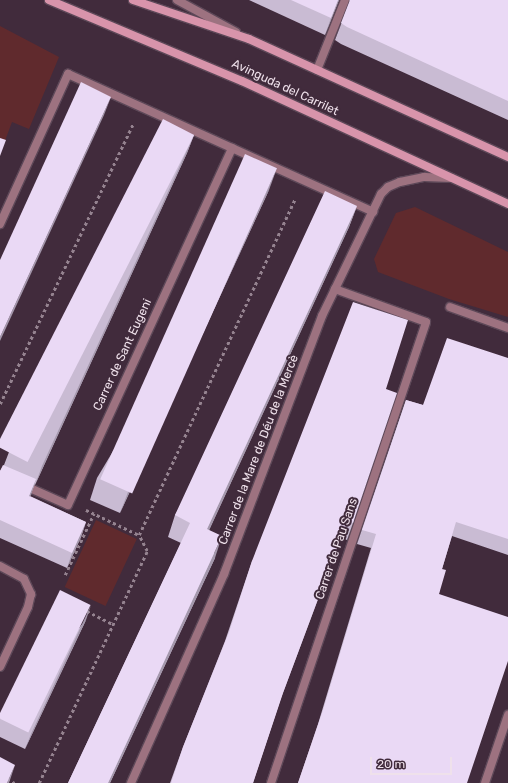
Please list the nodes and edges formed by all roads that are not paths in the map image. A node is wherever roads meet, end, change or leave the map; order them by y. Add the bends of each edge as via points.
1 (49, 0) edge
2 (133, 0) edge
3 (177, 0) edge
4 (344, 0) edge
5 (249, 39) junction
6 (316, 70) junction
7 (232, 148) junction
8 (508, 157) edge
9 (451, 178) junction
10 (508, 204) edge
11 (373, 212) junction
12 (0, 224) edge
13 (335, 289) junction
14 (450, 307) dead end
15 (508, 328) edge
16 (13, 481) edge
17 (0, 566) edge
18 (0, 667) edge
19 (508, 715) edge
20 (131, 783) edge
21 (271, 783) edge
22 (485, 783) edge

1 - 9 main road, Avinguda del Carrilet via 242,80
2 - 5 main road
3 - 5 street
4 - 6 street
5 - 6 main road
6 - 8 main road
7 - 11 street
7 - 12 street via 68,74
7 - 16 street, Carrer de Sant Eugeni via 68,506
9 - 10 main road, Avinguda del Carrilet
9 - 11 street, Carrer de la Mare de Déu de la Mercè via 424,177 388,187
11 - 13 street, Carrer de la Mare de Déu de la Mercè
13 - 20 street, Carrer de la Mare de Déu de la Mercè via 322,316 221,582
13 - 21 street, Carrer de Pau Sans via 426,322
14 - 15 street
17 - 18 street via 24,579 31,594
19 - 22 street

